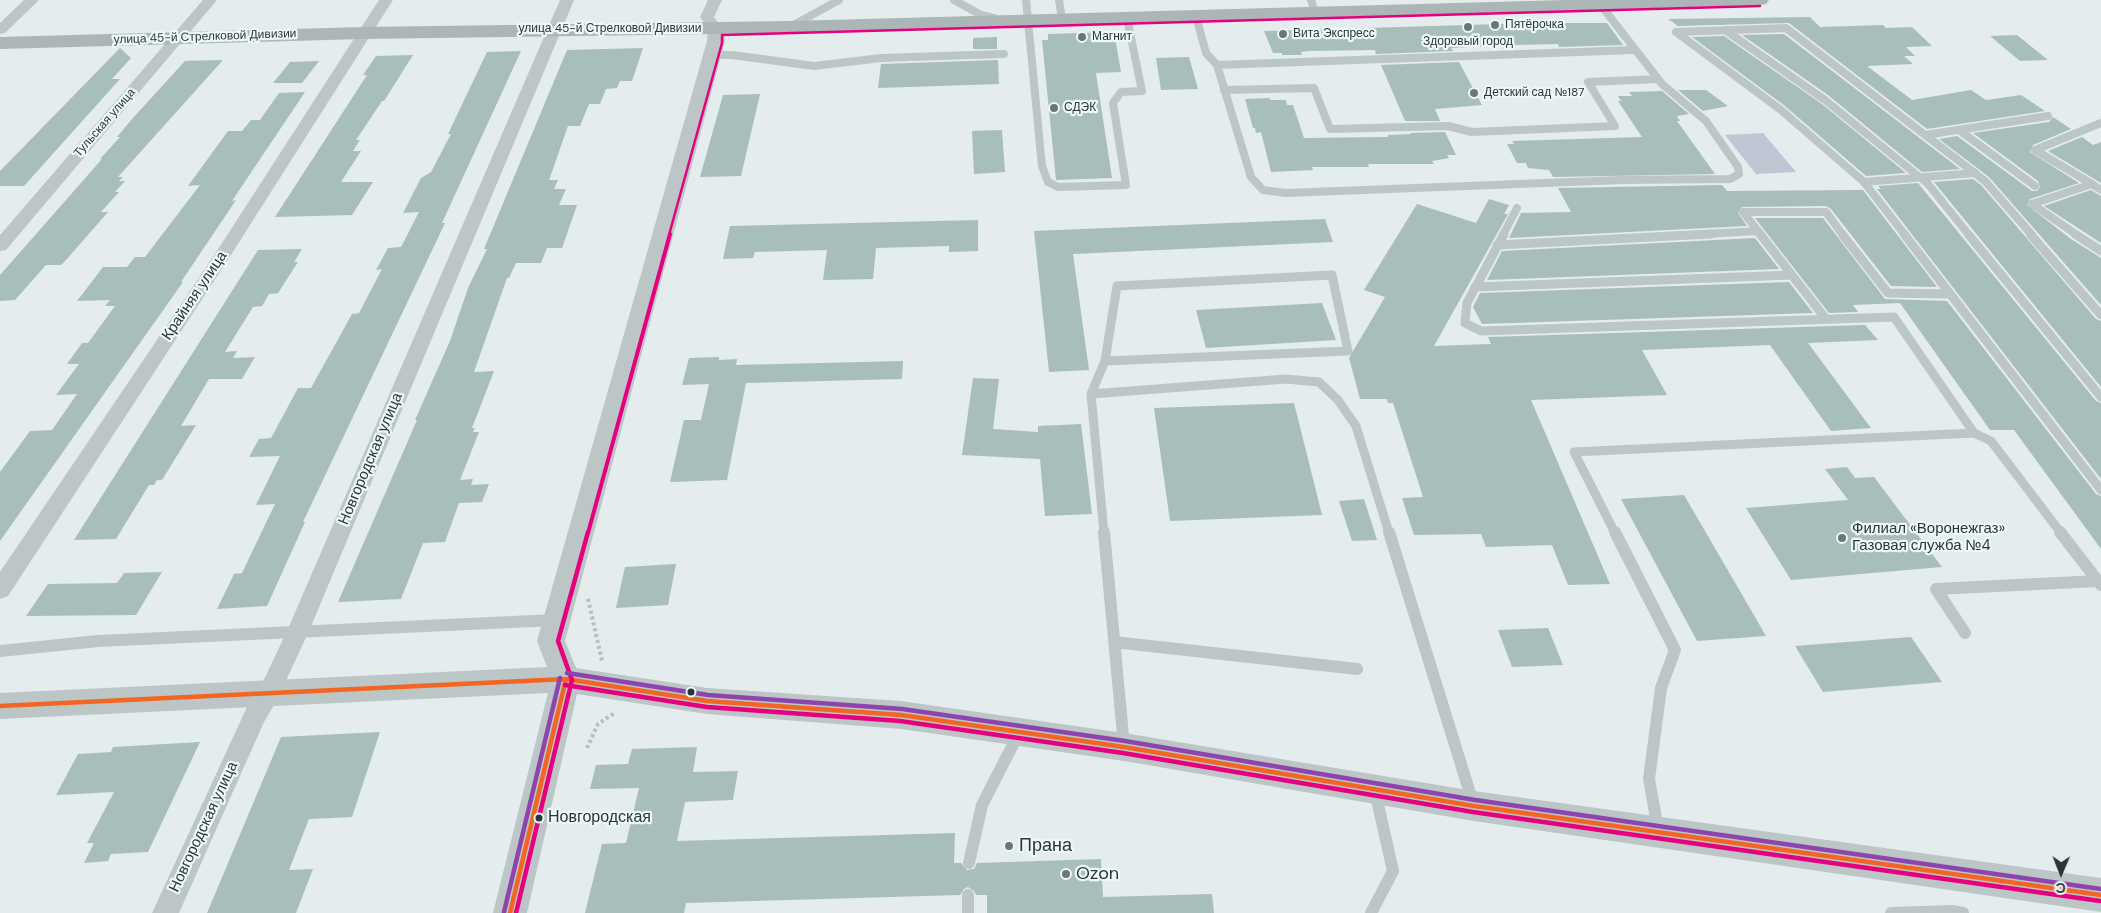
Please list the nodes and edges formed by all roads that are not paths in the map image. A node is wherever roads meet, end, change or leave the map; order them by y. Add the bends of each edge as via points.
1 (32, 0) edge
2 (210, 0) edge
3 (386, 0) edge
4 (567, 0) edge
5 (715, 0) edge
6 (839, 0) edge
7 (954, 0) edge
8 (1026, 0) edge
9 (1059, 0) edge
10 (1760, 0) edge
11 (1600, 4) junction
12 (1313, 6) edge
13 (1196, 16) junction
14 (1127, 18) junction
15 (1030, 20) junction
16 (1062, 20) junction
17 (1007, 21) junction
18 (790, 27) junction
19 (554, 29) junction
20 (716, 29) junction
21 (0, 30) edge
22 (1725, 30) junction
23 (364, 32) junction
24 (178, 38) junction
25 (0, 43) edge
26 (1633, 50) junction
27 (1004, 54) dead end
28 (712, 55) junction
29 (1217, 65) junction
30 (1658, 79) junction
31 (1224, 90) junction
32 (2048, 116) dead end
33 (2101, 123) edge
34 (1959, 130) junction
35 (1925, 136) junction
36 (1975, 173) junction
37 (1921, 178) junction
38 (1864, 182) junction
39 (2092, 184) junction
40 (2034, 186) dead end
41 (2101, 190) edge
42 (1517, 208) dead end
43 (1758, 231) junction
44 (1497, 245) junction
45 (0, 246) edge
46 (2101, 251) edge
47 (1792, 275) junction
48 (1475, 287) junction
49 (1950, 294) junction
50 (2101, 315) edge
51 (1826, 319) junction
52 (1105, 361) junction
53 (1091, 394) junction
54 (2101, 397) edge
55 (1974, 432) junction
56 (2101, 490) edge
57 (2100, 583) edge
58 (0, 590) edge
59 (557, 620) junction
60 (298, 630) junction
61 (1965, 633) dead end
62 (1114, 642) junction
63 (0, 651) edge
64 (1357, 669) dead end
65 (566, 679) junction
66 (269, 693) junction
67 (0, 706) edge
68 (1020, 732) junction
69 (1124, 747) junction
70 (1375, 789) junction
71 (1474, 806) junction
72 (1659, 832) junction
73 (969, 863) dead end
74 (968, 895) dead end
75 (2101, 896) edge
76 (165, 913) edge
77 (510, 913) edge
78 (968, 913) edge
79 (1371, 913) edge
80 (1891, 913) edge
81 (1963, 913) edge

1 - 21 street
2 - 24 street, Тульская улица
3 - 23 street, Крайняя улица
4 - 19 street, Новгородская улица
5 - 20 street via 707,17
6 - 18 lane
7 - 17 lane via 981,15
8 - 15 lane
9 - 16 lane
10 - 11 main road, улица 45-й Стрелковой Дивизии
11 - 12 main road, улица 45-й Стрелковой Дивизии
11 - 26 lane
12 - 13 main road, улица 45-й Стрелковой Дивизии
13 - 14 main road, улица 45-й Стрелковой Дивизии
13 - 29 lane via 1206,53
14 - 15 lane via 1142,91 1121,92 1113,103 1126,185 1058,188 1048,182 1042,166
14 - 16 main road, улица 45-й Стрелковой Дивизии
15 - 16 main road, улица 45-й Стрелковой Дивизии
15 - 17 main road, улица 45-й Стрелковой Дивизии
17 - 18 main road, улица 45-й Стрелковой Дивизии
18 - 20 main road, улица 45-й Стрелковой Дивизии
19 - 20 main road, улица 45-й Стрелковой Дивизии
19 - 23 main road, улица 45-й Стрелковой Дивизии
19 - 60 street, Новгородская улица
20 - 28 street
22 - 35 lane via 1786,28
22 - 37 lane via 1825,100
22 - 38 lane via 1676,32 1781,110
23 - 24 main road, улица 45-й Стрелковой Дивизии
23 - 58 street, Крайняя улица via 221,258
24 - 25 main road, улица 45-й Стрелковой Дивизии
24 - 45 street, Тульская улица
26 - 29 lane
26 - 30 lane
27 - 28 lane via 881,58 814,66
28 - 59 street
29 - 31 lane
30 - 31 lane via 1588,82 1615,126 1472,132 1448,126 1330,129 1314,88
30 - 31 lane via 1706,121 1738,166 1739,174 1730,179 1286,193 1263,190 1251,177
32 - 34 lane
33 - 39 lane via 2036,150
34 - 35 lane
34 - 40 lane
35 - 36 lane
36 - 37 lane
36 - 50 lane
37 - 38 lane via 1902,176
37 - 54 lane
38 - 49 lane
39 - 41 lane
39 - 46 lane via 2032,204
42 - 44 lane
43 - 44 lane
43 - 47 lane
43 - 49 lane via 1744,212 1826,212 1888,293
44 - 48 lane
47 - 48 lane
47 - 51 lane
48 - 51 lane via 1467,303 1465,323 1481,331
49 - 56 lane
51 - 55 lane via 1894,317
52 - 52 lane via 1116,286 1332,275 1348,351
52 - 53 lane
53 - 62 lane
53 - 71 lane via 1286,379 1319,382 1338,400 1356,426
55 - 57 lane via 1991,441
55 - 72 lane via 1574,452 1675,650 1661,688 1649,779
57 - 61 lane via 1936,589
59 - 60 lane
59 - 65 street via 551,641
60 - 63 lane via 98,641
60 - 66 street, Новгородская улица
62 - 64 lane
62 - 69 lane
65 - 66 street
65 - 68 street via 707,701 901,715
65 - 77 street
66 - 67 street
66 - 76 street, Новгородская улица via 255,715
68 - 69 street
68 - 73 lane via 982,805
69 - 70 street
70 - 71 street
70 - 79 lane via 1393,871
71 - 72 street
72 - 75 street
74 - 78 lane
80 - 81 lane

